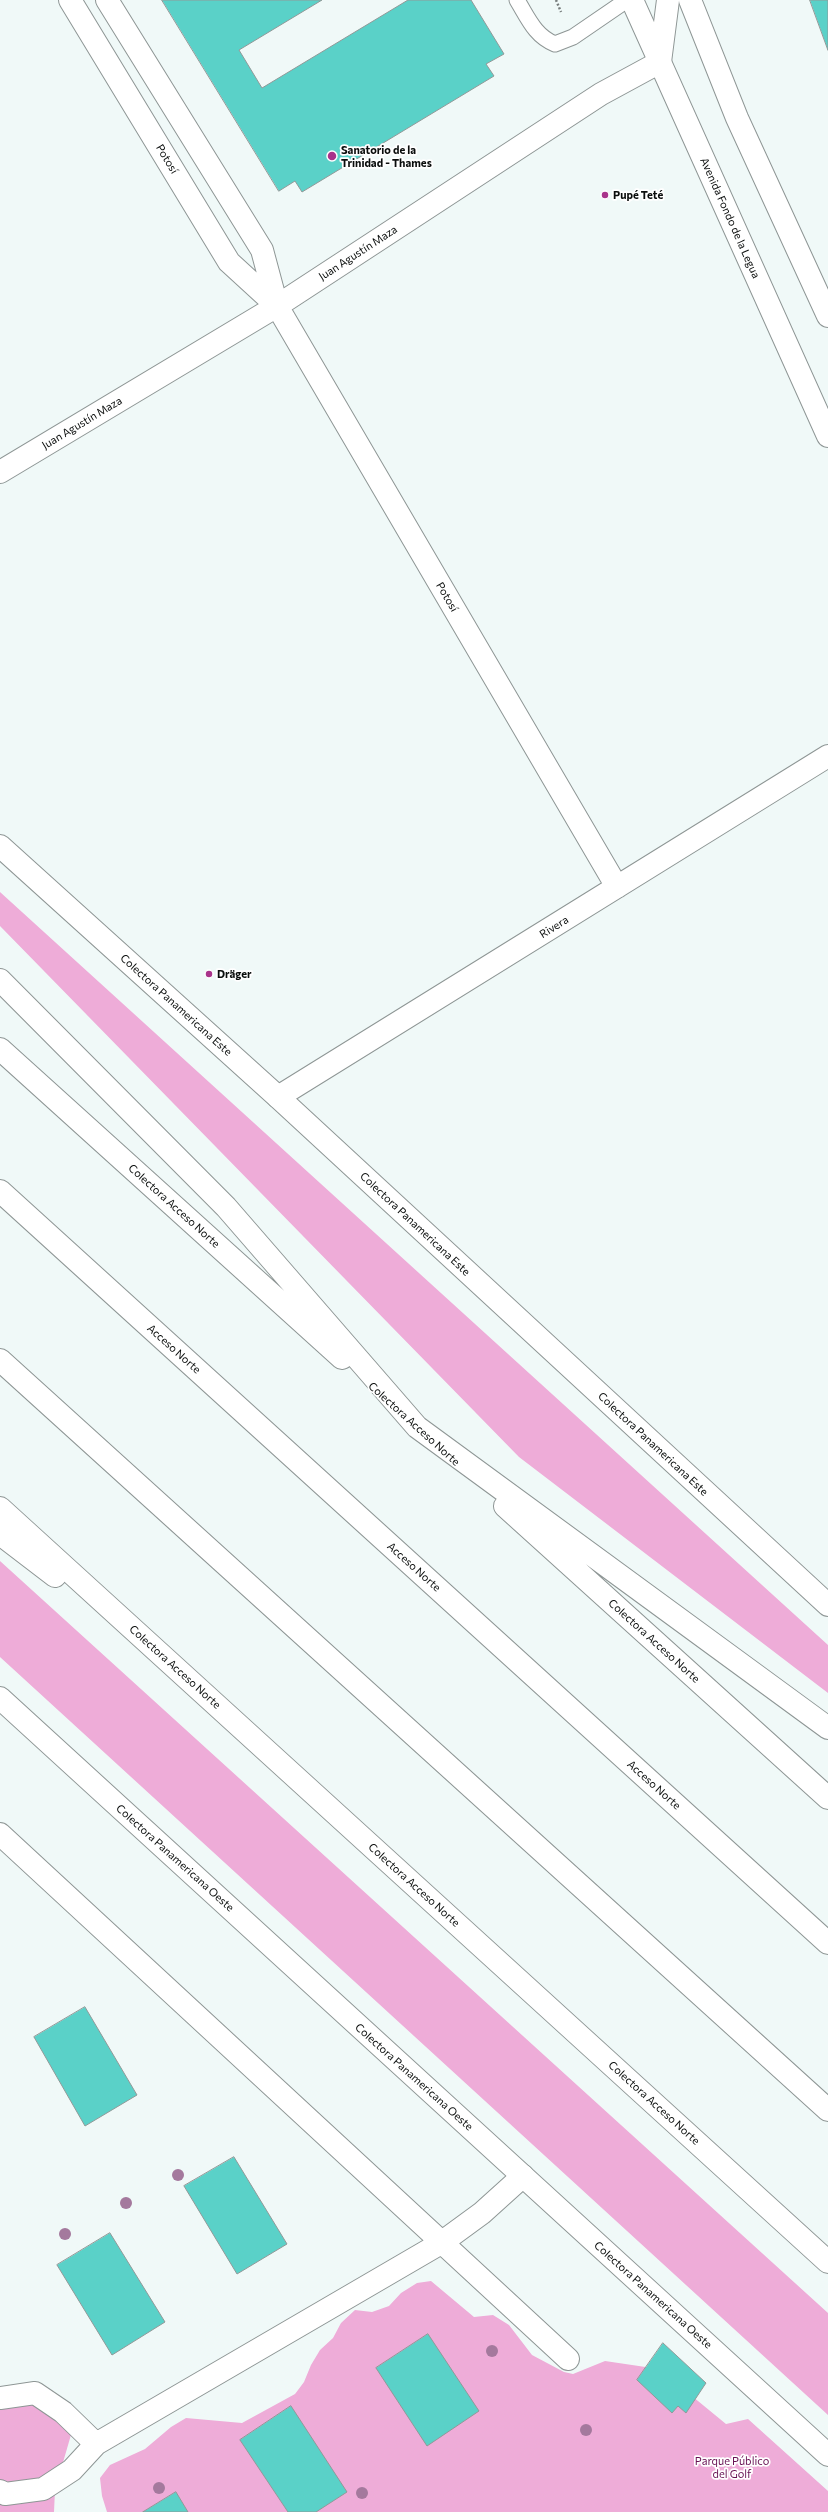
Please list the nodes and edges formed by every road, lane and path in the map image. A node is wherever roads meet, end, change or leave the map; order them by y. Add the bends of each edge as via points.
1 (70, 0) edge
2 (107, 0) edge
3 (517, 0) edge
4 (627, 0) edge
5 (632, 0) edge
6 (668, 0) edge
7 (690, 0) edge
8 (660, 62) junction
9 (277, 306) junction
10 (828, 316) edge
11 (828, 436) edge
12 (0, 472) edge
13 (828, 756) edge
14 (0, 846) edge
15 (617, 888) junction
16 (0, 980) edge
17 (0, 1049) edge
18 (278, 1097) junction
19 (0, 1176) edge
20 (0, 1191) edge
21 (83, 1267) junction
22 (0, 1360) edge
23 (417, 1427) junction
24 (0, 1508) edge
25 (0, 1534) edge
26 (828, 1605) edge
27 (167, 1659) junction
28 (0, 1698) edge
29 (828, 1728) edge
30 (828, 1798) edge
31 (0, 1834) edge
32 (828, 1943) edge
33 (828, 2110) edge
34 (523, 2176) junction
35 (441, 2243) junction
36 (828, 2262) edge
37 (568, 2359) dead end
38 (0, 2398) edge
39 (96, 2444) junction
40 (828, 2455) edge
41 (0, 2491) edge

1 - 9 main road, Potosí via 229,262
2 - 9 main road, Potosí via 262,250
3 - 4 lane via 536,32 555,44 573,37
5 - 8 main road, Avenida Fondo de la Legua
6 - 8 main road
7 - 10 main road via 737,118
8 - 9 main road, Juan Agustín Maza via 601,94
8 - 11 main road, Avenida Fondo de la Legua
9 - 12 main road, Juan Agustín Maza
9 - 15 main road, Potosí
13 - 15 main road, Rivera
14 - 18 main road, Colectora Panamericana Este
15 - 18 main road, Rivera
16 - 23 main road via 226,1207
17 - 23 main road, Colectora Acceso Norte
18 - 26 main road, Colectora Panamericana Este
19 - 21 main road
20 - 21 main road, Acceso Norte
21 - 32 main road, Acceso Norte
22 - 33 main road
23 - 29 main road
23 - 30 main road, Colectora Acceso Norte
24 - 27 main road, Colectora Acceso Norte
25 - 27 main road
27 - 36 main road, Colectora Acceso Norte
28 - 34 main road, Colectora Panamericana Oeste
31 - 35 main road
34 - 35 main road via 482,2213
34 - 40 main road, Colectora Panamericana Oeste
35 - 37 main road
35 - 39 main road
38 - 39 main road via 35,2394 63,2412
39 - 41 main road via 72,2470 43,2489 5,2494

